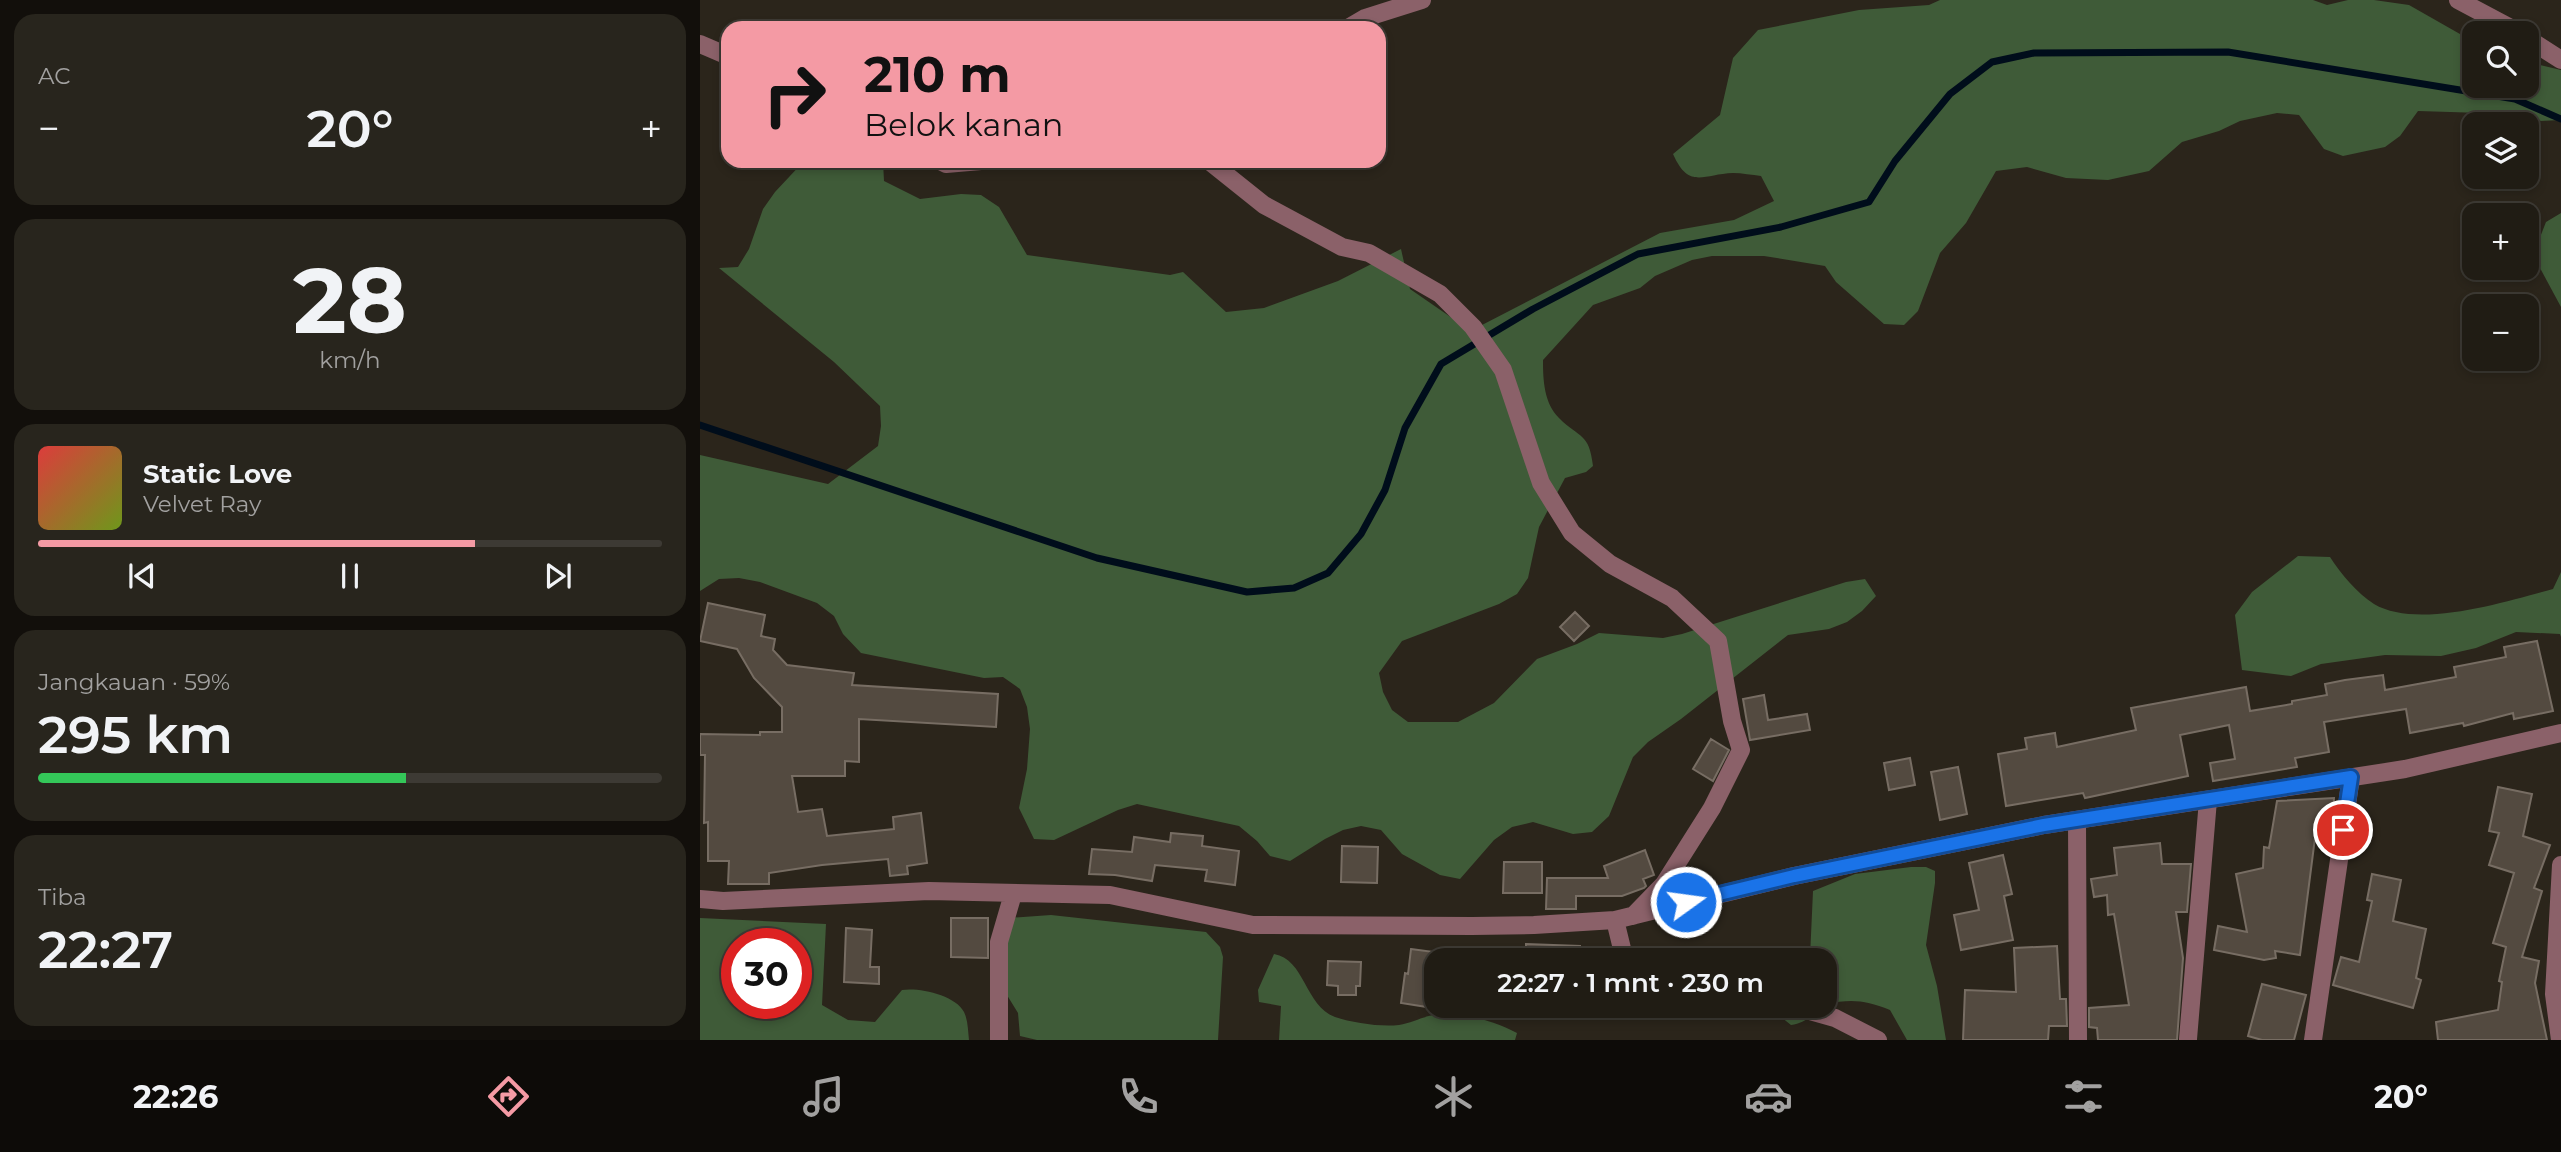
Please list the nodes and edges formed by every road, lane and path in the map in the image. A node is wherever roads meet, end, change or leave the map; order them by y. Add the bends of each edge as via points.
1 (1422, 0) edge
2 (2458, 0) edge
3 (1361, 21) edge
4 (2497, 21) edge
5 (700, 44) edge
6 (2539, 46) edge
7 (721, 53) edge
8 (2561, 60) edge
9 (1218, 168) edge
10 (2561, 733) edge
11 (2351, 777) junction
12 (2208, 800) junction
13 (2077, 820) junction
14 (2561, 865) edge
15 (1013, 894) junction
16 (700, 900) edge
17 (1633, 916) junction
18 (1615, 920) junction
19 (1621, 948) edge
20 (1835, 1018) edge
21 (2188, 1039) edge
22 (999, 1040) edge
23 (1878, 1040) edge
24 (2078, 1040) edge
25 (2313, 1040) edge
26 (2560, 1040) edge

1 - 3 street
2 - 4 street
5 - 7 street
6 - 8 street
9 - 17 street via 1264,205 1342,247 1369,253 1440,294 1473,327 1503,370 1541,483 1572,533 1610,564 1672,598 1718,641 1741,750 1712,808 1664,884
10 - 11 street
11 - 12 street
11 - 25 street
12 - 13 street
12 - 21 street
13 - 17 street via 1794,876
13 - 24 street
14 - 26 street via 2554,994
15 - 16 street via 929,891
15 - 18 street via 1110,895 1253,925 1472,926
15 - 22 street via 999,942
17 - 18 street
18 - 19 street
20 - 23 street

